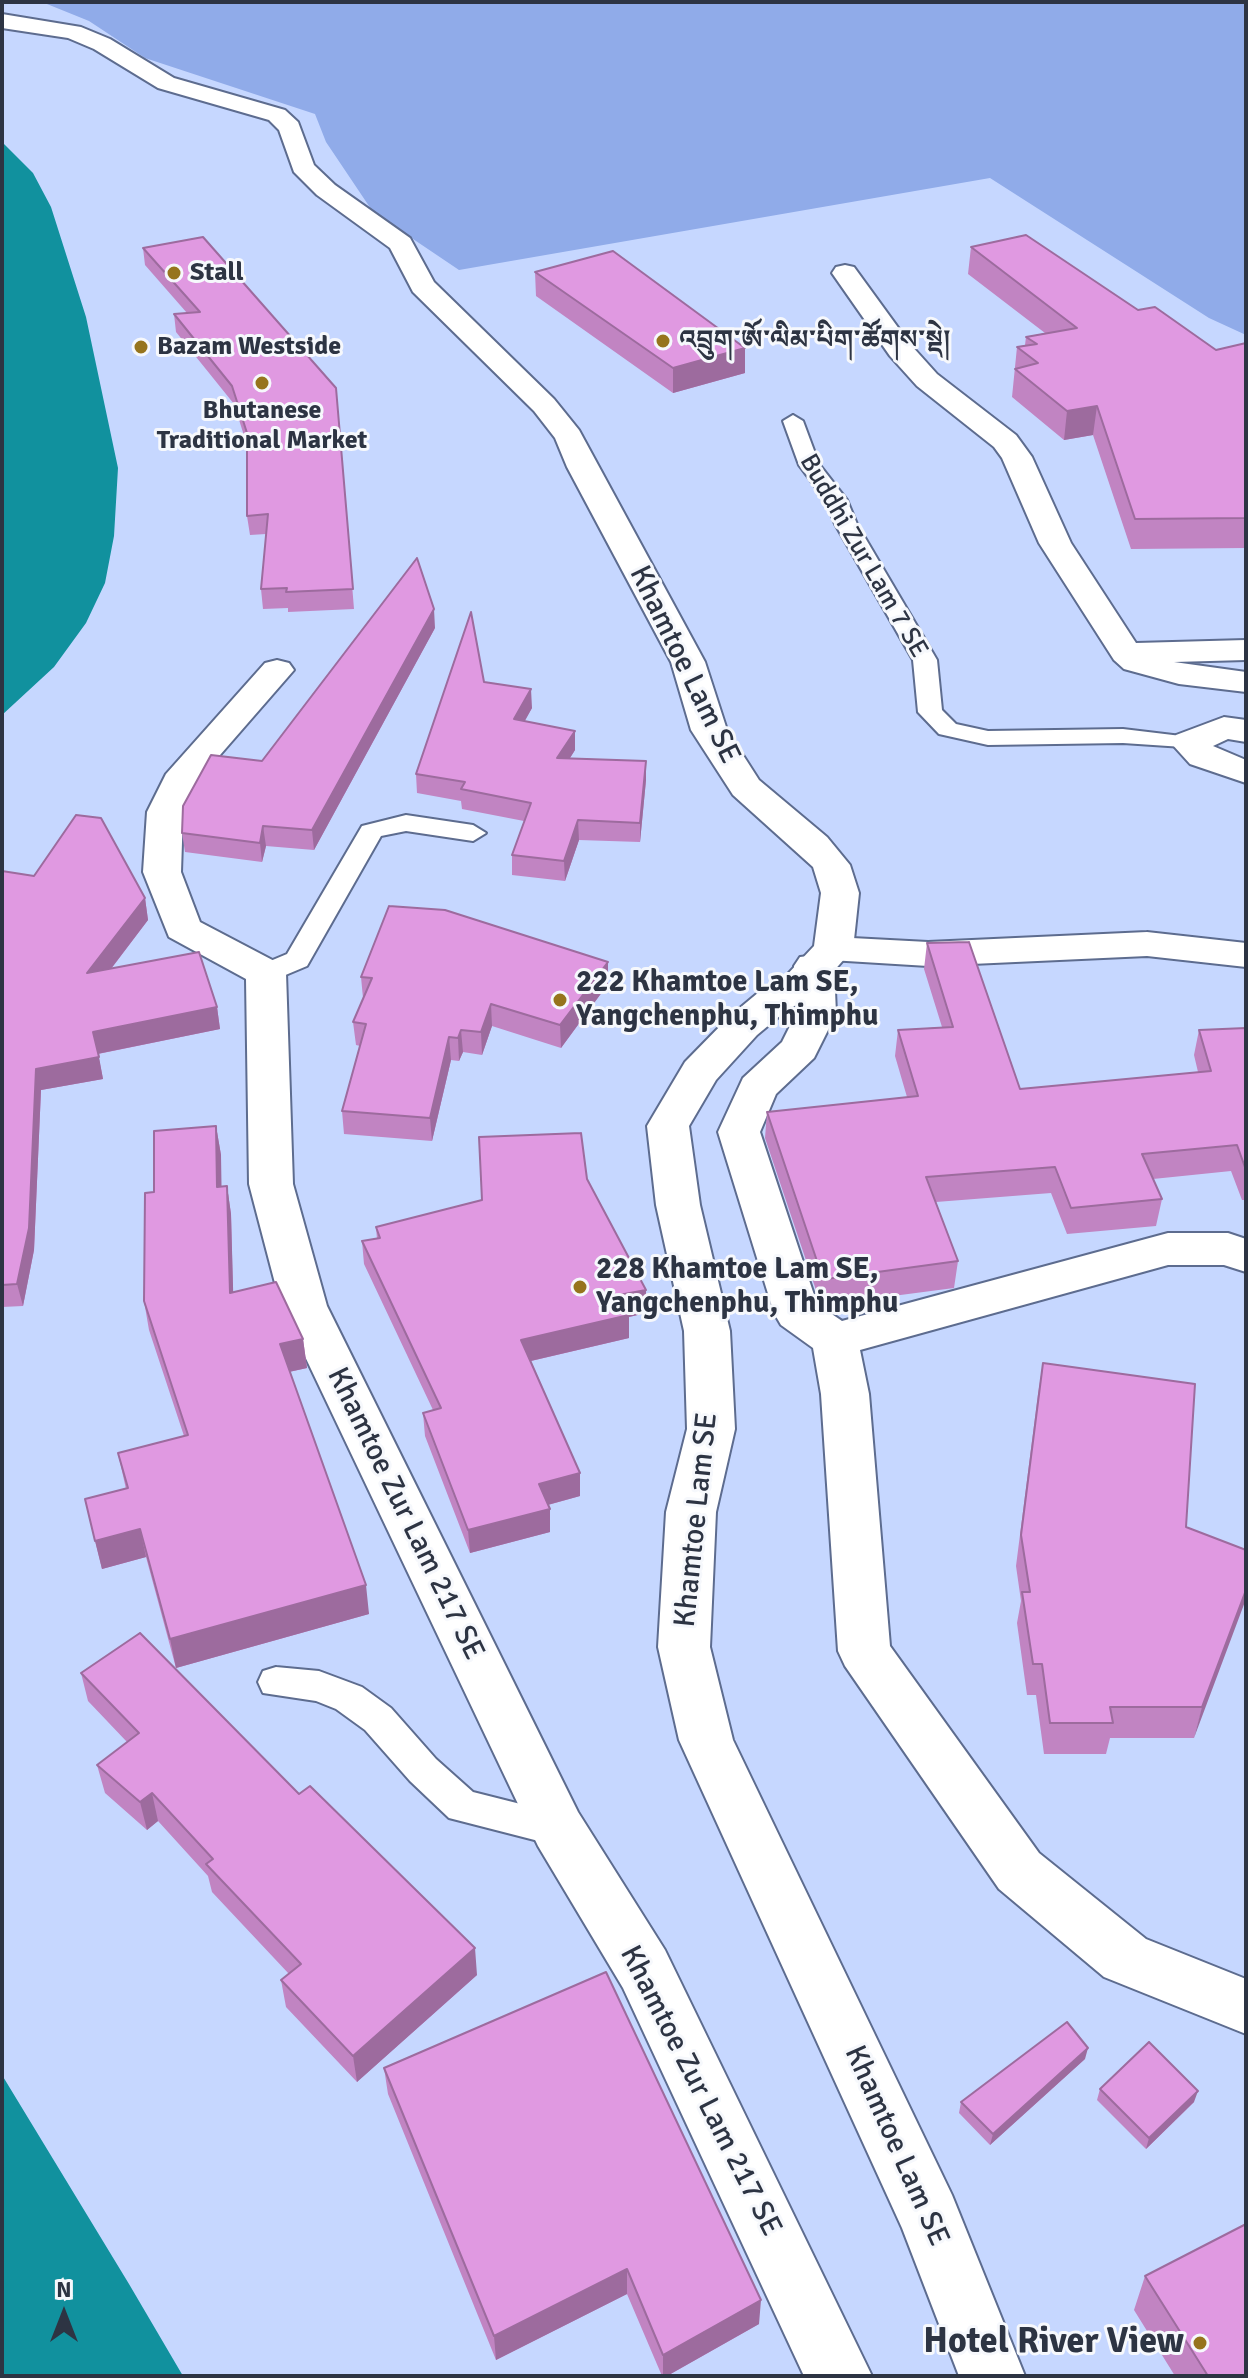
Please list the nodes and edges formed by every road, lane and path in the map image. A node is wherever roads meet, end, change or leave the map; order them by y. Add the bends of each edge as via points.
1 (2, 21) edge
2 (845, 273) dead end
3 (793, 421) dead end
4 (1246, 650) edge
5 (1126, 653) junction
6 (277, 670) dead end
7 (1246, 682) edge
8 (1246, 731) edge
9 (1189, 743) junction
10 (1246, 772) edge
11 (473, 833) dead end
12 (1246, 955) edge
13 (824, 957) junction
14 (266, 973) junction
15 (1246, 1256) edge
16 (835, 1340) junction
17 (276, 1682) dead end
18 (558, 1829) junction
19 (1246, 2007) edge
20 (839, 2376) edge
21 (992, 2376) edge

1 - 13 street, Khamtoe Lam SE via 73,32 166,83 277,115 290,127 303,167 401,244 422,286 544,405 569,436 688,662 709,730 746,787 831,865 840,893
2 - 5 street via 927,380 1005,441 1017,457 1055,543
3 - 9 lane, Buddhi Zur Lam 7 SE via 809,465 836,500 925,660 930,712 948,729 988,738 1123,736
4 - 5 street
5 - 7 street via 1136,662 1179,674
6 - 14 street via 184,774 165,812 162,872 183,929
8 - 9 street via 1224,728
9 - 10 street via 1203,756
11 - 14 lane via 406,823 371,831 297,960
12 - 13 street via 1147,944
13 - 16 street via 816,1014 799,1049 758,1088 739,1132 797,1313
13 - 21 street, Khamtoe Lam SE via 797,988 743,1026 700,1072 668,1126 678,1205 707,1331 711,1429 691,1512 684,1647 706,1740 930,2217
14 - 18 street, Khamtoe Zur Lam 217 SE via 271,1184 304,1306
15 - 16 street via 1228,1249 1168,1249
16 - 19 street via 845,1394 864,1651 1019,1871 1125,1958
17 - 18 lane via 319,1686 349,1698 378,1719 462,1806
18 - 20 street, Khamtoe Zur Lam 217 SE via 644,1969

